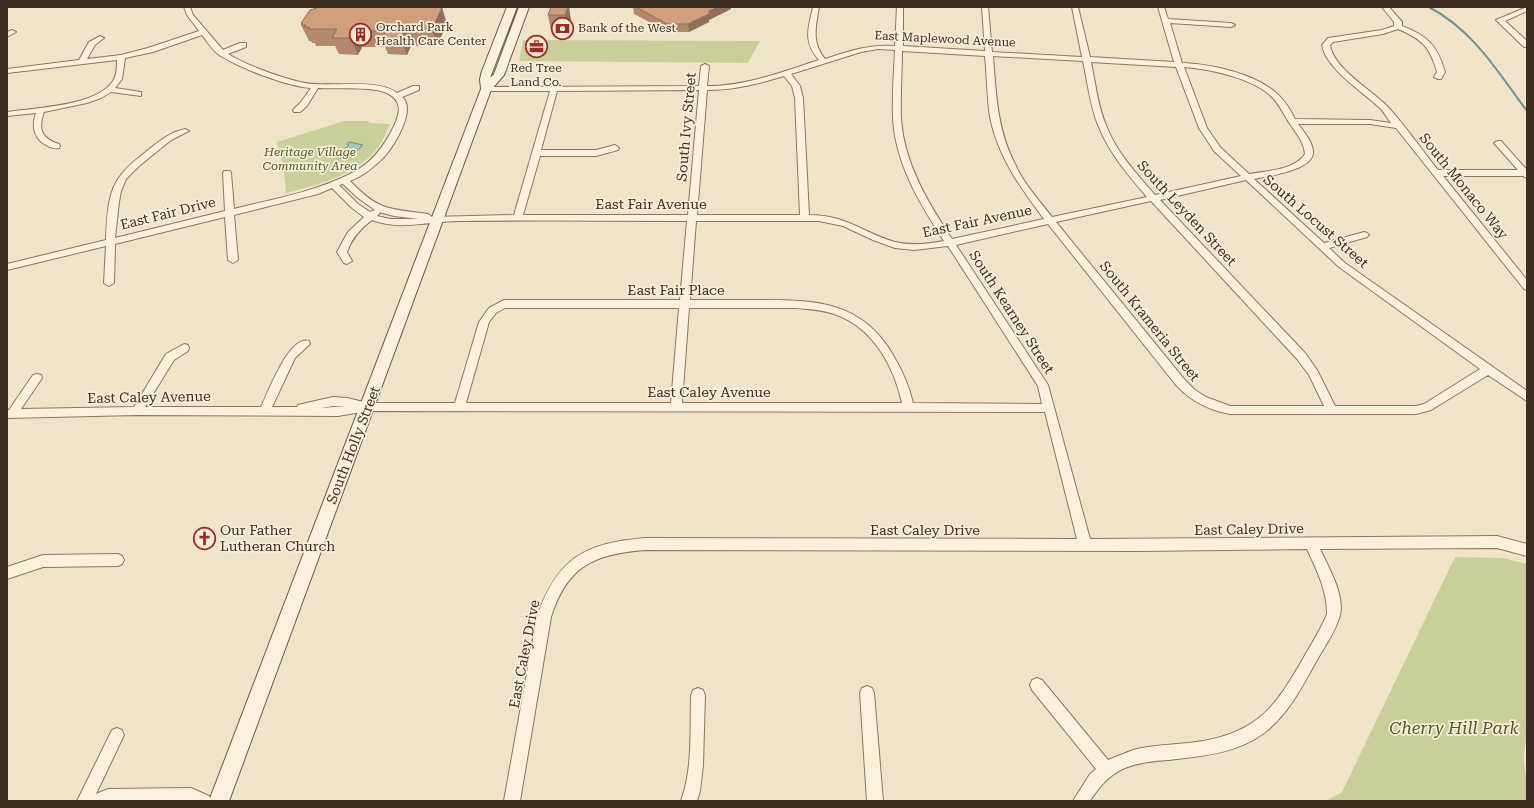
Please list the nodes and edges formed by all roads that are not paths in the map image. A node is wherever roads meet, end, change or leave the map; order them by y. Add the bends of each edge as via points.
1 (187, 7) edge
2 (512, 7) edge
3 (524, 7) edge
4 (816, 7) edge
5 (900, 7) edge
6 (984, 7) edge
7 (1075, 7) edge
8 (1161, 7) edge
9 (1385, 7) edge
10 (1527, 9) edge
11 (1165, 21) junction
12 (1231, 26) dead end
13 (1398, 27) junction
14 (204, 32) junction
15 (100, 38) dead end
16 (1527, 45) edge
17 (243, 46) dead end
18 (898, 47) junction
19 (988, 53) junction
20 (222, 54) junction
21 (121, 57) junction
22 (1086, 59) junction
23 (82, 62) junction
24 (824, 62) junction
25 (1179, 65) junction
26 (705, 66) dead end
27 (7, 71) edge
28 (786, 73) junction
29 (1438, 77) dead end
30 (315, 87) junction
31 (416, 88) dead end
32 (486, 89) junction
33 (554, 89) junction
34 (703, 89) junction
35 (110, 90) junction
36 (138, 94) dead end
37 (397, 96) junction
38 (42, 109) junction
39 (297, 110) dead end
40 (7, 114) edge
41 (1292, 121) junction
42 (1398, 126) junction
43 (185, 131) dead end
44 (1498, 143) dead end
45 (56, 146) dead end
46 (615, 148) dead end
47 (536, 153) junction
48 (227, 173) dead end
49 (1436, 173) junction
50 (1526, 174) edge
51 (1246, 178) junction
52 (345, 180) junction
53 (334, 184) junction
54 (1154, 199) junction
55 (381, 209) junction
56 (230, 212) junction
57 (371, 217) junction
58 (518, 218) junction
59 (692, 218) junction
60 (805, 218) junction
61 (439, 219) junction
62 (1050, 221) junction
63 (1364, 235) dead end
64 (111, 241) junction
65 (950, 243) junction
66 (1321, 247) junction
67 (233, 260) dead end
68 (347, 261) dead end
69 (7, 267) edge
70 (109, 283) dead end
71 (1526, 284) edge
72 (684, 304) junction
73 (305, 344) dead end
74 (184, 348) dead end
75 (1489, 370) junction
76 (37, 378) dead end
77 (1527, 397) edge
78 (367, 406) junction
79 (459, 406) junction
80 (676, 407) junction
81 (908, 408) junction
82 (1050, 408) junction
83 (1332, 410) junction
84 (137, 411) junction
85 (265, 411) junction
86 (9, 414) edge
87 (1311, 543) junction
88 (1085, 545) junction
89 (1527, 550) edge
90 (118, 560) dead end
91 (7, 573) edge
92 (1038, 685) dead end
93 (867, 693) dead end
94 (698, 695) dead end
95 (117, 735) dead end
96 (1107, 771) junction
97 (86, 801) edge
98 (98, 801) edge
99 (204, 801) edge
100 (219, 801) edge
101 (512, 801) edge
102 (689, 801) edge
103 (875, 801) edge
104 (1081, 801) edge

1 - 14 street via 190,15
2 - 32 main road, South Holly Street via 486,74
3 - 32 main road, South Holly Street via 499,75
4 - 24 street via 811,40 814,50
5 - 18 street, South Kearney Street
6 - 19 street, South Krameria Street
7 - 22 street, South Leyden Street
8 - 11 street, South Locust Street
9 - 13 street via 1398,22
10 - 16 street via 1500,20
11 - 12 street
11 - 25 street, South Locust Street
13 - 29 street via 1423,39 1434,50 1441,72
13 - 42 street, South Monaco Way via 1383,32 1335,38 1328,42 1325,48 1349,79 1383,108
14 - 20 street
14 - 21 street
15 - 23 street via 92,44
17 - 20 street
18 - 19 street, East Maplewood Avenue
18 - 24 street, East Maplewood Avenue via 866,48
18 - 65 street, South Kearney Street via 897,118 902,148 917,189
19 - 22 street, East Maplewood Avenue
19 - 62 street, South Krameria Street via 994,116 999,136 1016,174
20 - 30 street via 238,63 293,84
21 - 23 street
21 - 35 street via 118,80
22 - 25 street, East Maplewood Avenue
22 - 54 street, South Leyden Street via 1101,124 1108,140 1125,166
23 - 27 street
24 - 28 street, East Maplewood Avenue
25 - 41 street, East Maplewood Avenue via 1211,68 1266,89 1277,98
25 - 51 street, South Locust Street via 1209,139
26 - 34 street, South Ivy Street
28 - 34 street, East Maplewood Avenue via 738,87
28 - 60 street via 796,86 799,98
30 - 37 street via 379,88
30 - 39 street
31 - 37 street
32 - 33 street, East Maplewood Avenue
32 - 61 main road, South Holly Street
33 - 34 street, East Maplewood Avenue
33 - 47 street
34 - 59 street, South Ivy Street
35 - 36 street
35 - 38 street via 83,102
37 - 52 street, East Fair Drive via 402,101 404,112 390,143 370,165
38 - 40 street
38 - 45 street via 36,120 36,127 47,143
41 - 42 street via 1370,122
41 - 51 street, East Fair Avenue via 1308,146 1310,154 1307,160 1297,166
42 - 49 street, South Monaco Way
43 - 64 street via 172,136 142,159 120,182 116,193
44 - 50 street
46 - 47 street via 596,153
47 - 58 street
48 - 56 street
49 - 50 street
49 - 71 street, South Monaco Way
51 - 54 street, East Fair Avenue
51 - 66 street, South Locust Street
52 - 53 street, East Fair Drive
52 - 55 street, East Fair Avenue via 367,202
53 - 56 street, East Fair Drive via 302,195
53 - 57 street, East Fair Avenue via 357,208
54 - 62 street, East Fair Avenue
54 - 83 street, South Leyden Street via 1301,356
55 - 57 street
55 - 61 street, East Fair Avenue
56 - 64 street, East Fair Drive
56 - 67 street
57 - 61 street, East Fair Avenue via 404,223
57 - 68 street via 358,226 348,238 342,252
58 - 59 street, East Fair Avenue
58 - 61 street, East Fair Avenue
59 - 60 street, East Fair Avenue
59 - 72 street, South Ivy Street
60 - 65 street, East Fair Avenue via 844,222 886,242 901,246 922,247
61 - 78 main road, South Holly Street
62 - 65 street, East Fair Avenue
62 - 83 street, South Krameria Street via 1180,382 1198,398 1230,410
63 - 66 street
64 - 69 street, East Fair Drive
64 - 70 street
65 - 82 street, South Kearney Street via 1040,378
66 - 75 street, South Locust Street via 1342,265
72 - 79 street, East Fair Place via 504,304 494,308 484,322
72 - 80 street, South Ivy Street
72 - 81 street, East Fair Place via 809,304 852,317 869,328 884,346 903,384
73 - 85 street via 292,356
74 - 84 street via 170,357
75 - 77 street, South Locust Street
75 - 83 street, South Krameria Street via 1422,409
76 - 86 street
78 - 79 street, East Caley Avenue
78 - 85 street, East Caley Avenue via 338,412
78 - 100 main road, South Holly Street
79 - 80 street, East Caley Avenue
80 - 81 street, East Caley Avenue
81 - 82 street, East Caley Avenue
82 - 88 street, South Kearney Street
84 - 85 street, East Caley Avenue
84 - 86 street, East Caley Avenue
87 - 88 street, East Caley Drive
87 - 89 street, East Caley Drive via 1497,542
87 - 96 street via 1332,591 1334,614 1295,687 1279,710 1259,728 1237,740 1213,748 1141,754 1126,759
88 - 101 street, East Caley Drive via 645,544 617,546 593,554 562,578 550,596
90 - 91 street via 43,561
92 - 96 street
93 - 103 street
94 - 102 street via 695,773
95 - 97 street
96 - 104 street via 1096,779
98 - 99 street via 108,797 191,796

